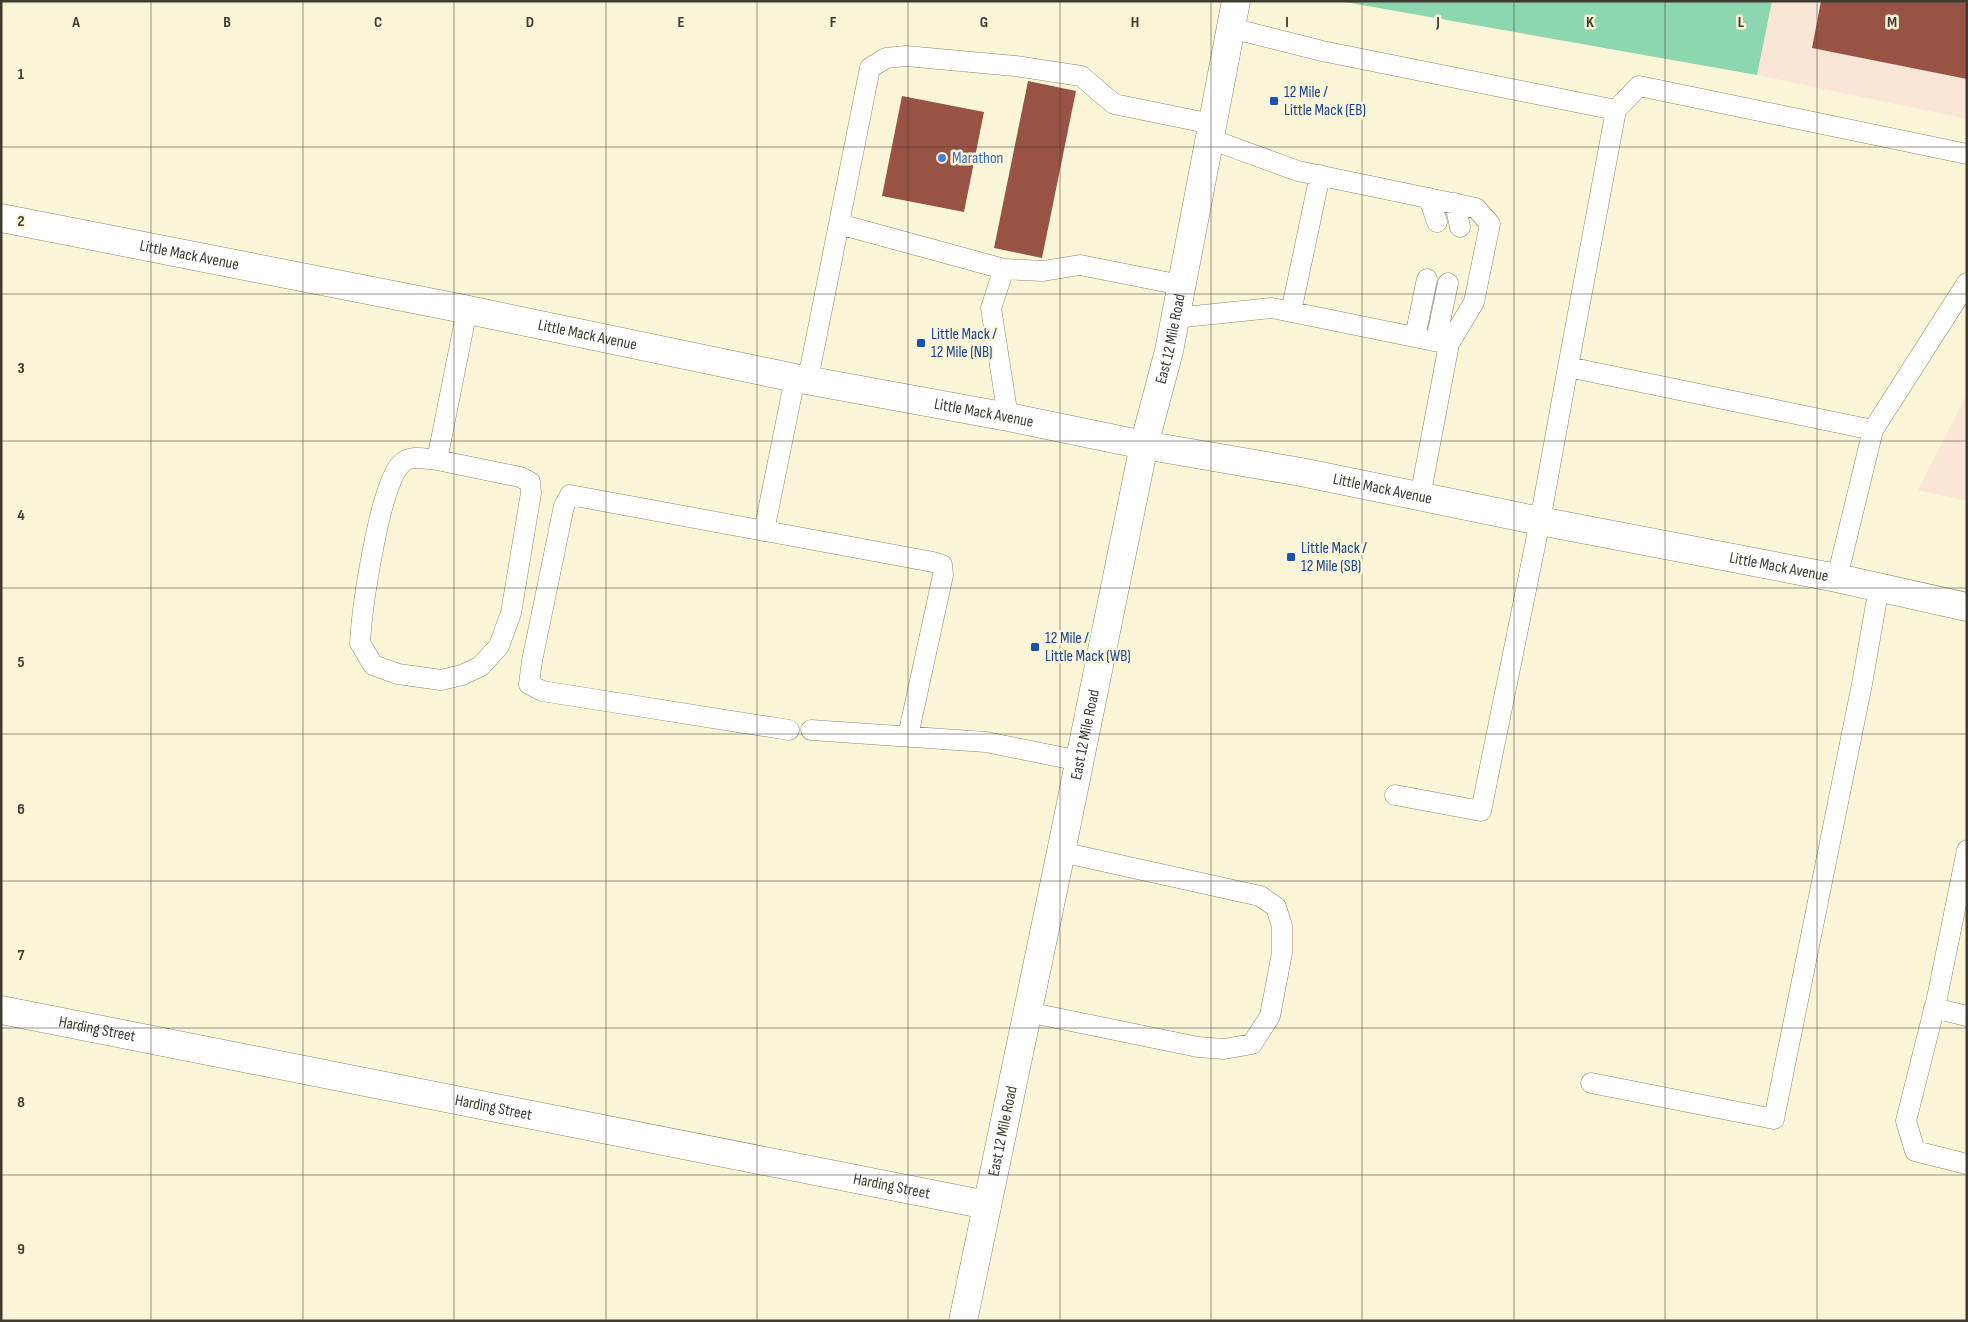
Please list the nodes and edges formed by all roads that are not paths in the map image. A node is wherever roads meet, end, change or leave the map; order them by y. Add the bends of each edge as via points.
1 (1236, 1) edge
2 (1231, 28) junction
3 (1616, 110) junction
4 (1211, 131) junction
5 (1967, 154) edge
6 (1320, 175) junction
7 (1429, 198) junction
8 (1455, 203) junction
9 (1, 218) edge
10 (1437, 222) dead end
11 (839, 224) junction
12 (1460, 227) dead end
13 (1004, 269) junction
14 (1427, 279) dead end
15 (1448, 283) dead end
16 (1967, 283) edge
17 (1181, 285) junction
18 (467, 310) junction
19 (1292, 312) junction
20 (1175, 318) junction
21 (1415, 337) junction
22 (1442, 342) junction
23 (1568, 367) junction
24 (801, 378) junction
25 (1008, 417) junction
26 (1873, 430) junction
27 (1144, 445) junction
28 (438, 460) junction
29 (1420, 497) junction
30 (1540, 521) junction
31 (764, 531) junction
32 (1838, 578) junction
33 (1879, 587) junction
34 (1967, 607) edge
35 (789, 730) dead end
36 (811, 730) dead end
37 (908, 736) junction
38 (1080, 761) junction
39 (1395, 795) dead end
40 (1967, 850) edge
41 (1061, 852) junction
42 (1934, 1008) junction
43 (1, 1010) edge
44 (1027, 1012) junction
45 (1967, 1016) edge
46 (1591, 1083) dead end
47 (1967, 1164) edge
48 (988, 1206) junction
49 (967, 1320) edge

1 - 2 main road, East 12 Mile Road
2 - 3 lane via 1322,51
2 - 4 main road, East 12 Mile Road
3 - 5 lane via 1639,86
3 - 23 lane
4 - 6 lane via 1298,171
4 - 11 lane via 1114,104 1081,76 1015,66 906,56 886,58 870,68
4 - 17 main road, East 12 Mile Road
6 - 7 lane
6 - 19 lane
7 - 8 lane
7 - 10 lane
8 - 12 lane
8 - 22 lane via 1476,208 1490,224 1474,302
9 - 18 main road, Little Mack Avenue
11 - 13 lane
11 - 24 lane
13 - 17 lane via 1043,271 1080,265
13 - 25 lane via 991,308
14 - 21 lane
15 - 22 lane
16 - 26 lane
17 - 20 main road, East 12 Mile Road
18 - 24 main road, Little Mack Avenue
18 - 28 lane
19 - 20 lane via 1272,308
19 - 21 lane
20 - 27 main road, East 12 Mile Road
21 - 22 lane
22 - 29 lane
23 - 26 lane
23 - 30 lane
24 - 25 main road, Little Mack Avenue
24 - 31 lane
25 - 27 main road, Little Mack Avenue
26 - 32 lane
27 - 29 main road, Little Mack Avenue via 1301,472
27 - 38 main road, East 12 Mile Road
28 - 28 lane via 414,457 401,463 388,488 370,568 360,643 373,665 398,674 441,680 481,666 499,646 511,613 531,493 530,482 520,477
29 - 30 main road, Little Mack Avenue
30 - 32 main road, Little Mack Avenue
30 - 39 lane via 1481,811
31 - 35 lane via 570,495 564,506 530,684 542,690
31 - 37 lane via 942,566 943,575
32 - 33 main road, Little Mack Avenue
33 - 34 main road, Little Mack Avenue
33 - 46 lane via 1774,1119
36 - 37 lane
37 - 38 lane via 986,742
38 - 41 main road, East 12 Mile Road
40 - 42 lane
41 - 44 main road, East 12 Mile Road
41 - 44 lane via 1260,896 1276,907 1282,926 1282,952 1270,1016 1252,1044 1224,1049 1198,1047
42 - 45 lane
42 - 47 lane via 1906,1121 1915,1151
43 - 48 main road, Harding Street
44 - 48 main road, East 12 Mile Road
48 - 49 main road, East 12 Mile Road

